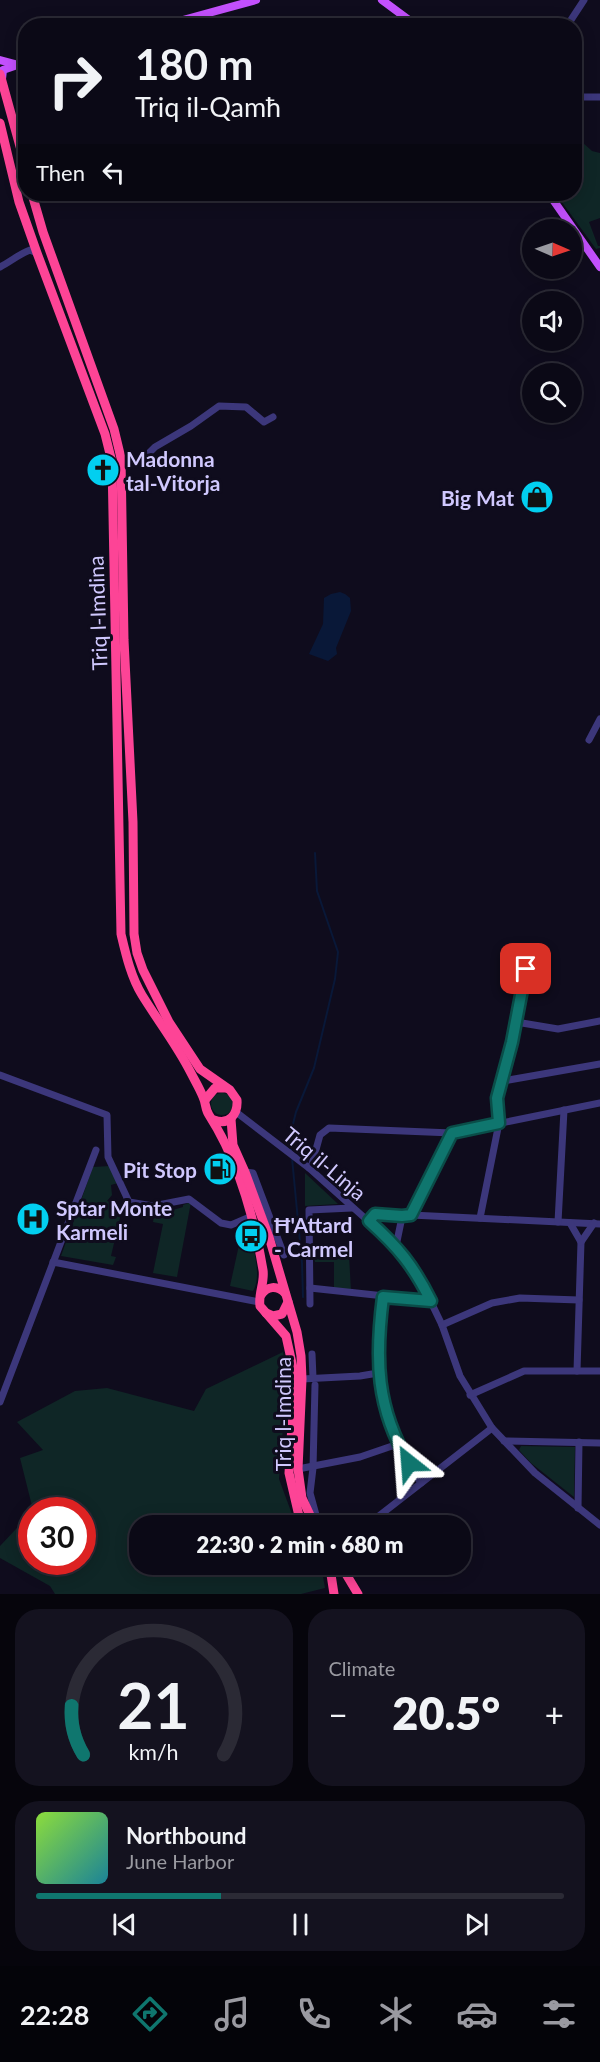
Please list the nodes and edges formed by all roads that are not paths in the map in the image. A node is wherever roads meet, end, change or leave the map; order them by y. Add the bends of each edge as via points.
1 (256, 0) edge
2 (382, 0) edge
3 (584, 2) edge
4 (190, 18) edge
5 (406, 18) edge
6 (573, 18) edge
7 (0, 60) edge
8 (16, 64) joint
9 (1, 77) edge
10 (582, 97) edge
11 (600, 97) edge
12 (0, 123) edge
13 (18, 139) edge
14 (18, 198) edge
15 (19, 201) edge
16 (34, 201) edge
17 (554, 201) edge
18 (36, 253) junction
19 (0, 267) edge
20 (600, 267) edge
21 (273, 417) dead end
22 (121, 458) junction
23 (600, 719) edge
24 (589, 740) dead end
25 (530, 967) dead end
26 (600, 1021) edge
27 (516, 1022) junction
28 (600, 1064) edge
29 (0, 1075) edge
30 (503, 1080) junction
31 (225, 1088) junction
32 (205, 1100) junction
33 (600, 1103) edge
34 (564, 1110) junction
35 (233, 1115) junction
36 (214, 1120) junction
37 (499, 1123) junction
38 (452, 1133) junction
39 (96, 1150) dead end
40 (309, 1168) junction
41 (351, 1208) junction
42 (411, 1215) junction
43 (252, 1216) junction
44 (402, 1216) junction
45 (480, 1218) junction
46 (369, 1221) junction
47 (558, 1222) junction
48 (570, 1223) junction
49 (597, 1224) edge
50 (272, 1235) junction
51 (581, 1242) junction
52 (396, 1246) junction
53 (284, 1255) dead end
54 (53, 1262) junction
55 (310, 1288) junction
56 (287, 1297) junction
57 (383, 1297) junction
58 (260, 1298) junction
59 (579, 1300) junction
60 (431, 1301) junction
61 (310, 1304) dead end
62 (264, 1313) junction
63 (442, 1325) junction
64 (312, 1354) dead end
65 (577, 1371) junction
66 (600, 1371) edge
67 (378, 1373) junction
68 (302, 1379) junction
69 (314, 1382) junction
70 (470, 1395) junction
71 (0, 1402) edge
72 (492, 1428) junction
73 (504, 1441) junction
74 (579, 1442) junction
75 (600, 1443) edge
76 (398, 1444) junction
77 (313, 1468) junction
78 (298, 1470) junction
79 (421, 1483) junction
80 (578, 1508) junction
81 (299, 1515) edge
82 (310, 1515) edge
83 (316, 1515) edge
84 (380, 1515) edge
85 (600, 1525) edge
86 (330, 1575) edge
87 (346, 1575) edge
88 (334, 1592) edge
89 (358, 1594) edge

1 - 4 main road
2 - 5 main road
3 - 6 street
7 - 8 main road
8 - 9 main road via 3,70
9 - 13 highway
10 - 11 street
12 - 14 highway, Triq l-Imdina
15 - 18 highway, Triq l-Imdina
16 - 22 highway, Triq l-Imdina
17 - 20 main road
18 - 19 street via 22,253
18 - 32 highway, Triq l-Imdina via 112,462 121,934 141,994 168,1032
21 - 22 street via 264,422 246,407 219,406 155,447 142,460
22 - 31 highway, Triq l-Imdina via 137,952 175,1031 200,1069
23 - 24 street
25 - 27 street via 526,969
26 - 27 street via 558,1029
27 - 30 street
28 - 30 street
29 - 43 street via 107,1115 108,1157 129,1202 153,1206 189,1199 231,1226
30 - 37 street via 497,1098
31 - 32 highway via 215,1088
31 - 35 highway, Triq l-Imdina via 237,1100
32 - 36 highway, Triq l-Imdina
33 - 34 street
34 - 37 street
34 - 47 street
35 - 36 highway via 219,1122
35 - 40 street, Triq il-Linja
35 - 50 highway, Triq l-Imdina via 233,1145
36 - 43 highway, Triq l-Imdina
37 - 38 street
37 - 45 street
38 - 40 street via 330,1128 320,1136
38 - 42 street
39 - 54 street
40 - 41 street, Triq il-Linja
41 - 46 street, Triq il-Linja
41 - 55 street via 309,1210
42 - 44 street
42 - 45 street
43 - 58 highway, Triq l-Imdina via 264,1274
44 - 46 street via 375,1214
44 - 52 street
45 - 47 street
46 - 52 street, Triq il-Linja
47 - 48 street
48 - 49 street
48 - 51 street
49 - 51 street
50 - 53 street
50 - 56 highway, Triq l-Imdina
51 - 59 street
52 - 60 street, Triq il-Linja
54 - 58 street
54 - 71 street
55 - 57 street
55 - 61 street
56 - 58 highway via 279,1288 272,1287
56 - 62 highway via 285,1310 278,1316
56 - 68 highway, Triq l-Imdina via 297,1332
57 - 60 street
57 - 67 street
58 - 62 highway, Triq l-Imdina
59 - 63 street via 520,1298 492,1304
59 - 65 street
60 - 63 street, Triq il-Linja
62 - 81 highway, Triq l-Imdina via 286,1336 295,1377 289,1473
63 - 70 street, Triq il-Linja
64 - 69 street
65 - 66 street
65 - 70 street via 524,1371
67 - 69 street
67 - 76 street
68 - 69 street
68 - 78 highway, Triq l-Imdina
69 - 77 street
70 - 72 street, Triq il-Linja
72 - 73 street, Triq il-Linja
72 - 79 street
73 - 74 street
73 - 80 street, Triq il-Linja
74 - 75 street
74 - 80 street
76 - 77 street
76 - 79 street
77 - 78 street
77 - 83 street via 310,1493
78 - 82 highway, Triq l-Imdina via 302,1498
79 - 84 street
80 - 85 street, Triq il-Linja
86 - 88 highway
87 - 89 highway

